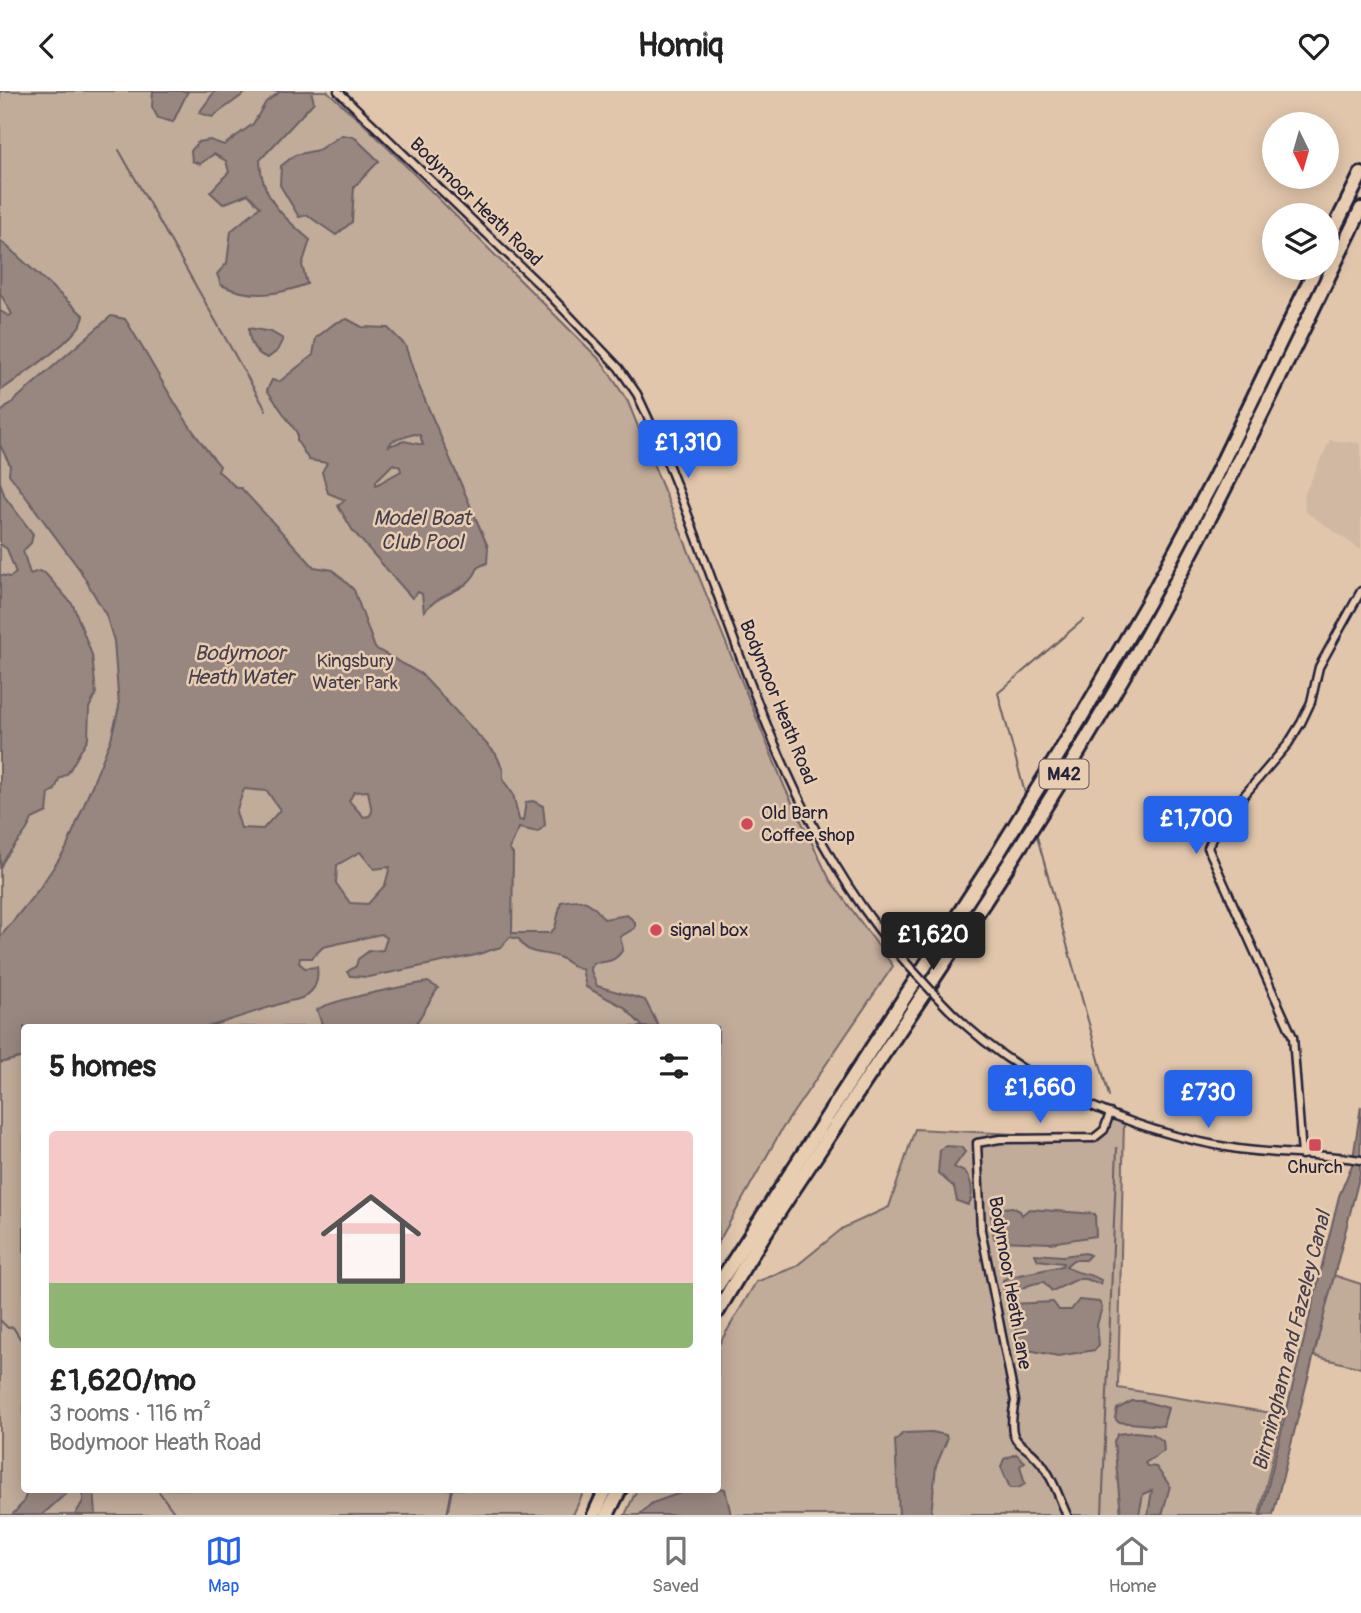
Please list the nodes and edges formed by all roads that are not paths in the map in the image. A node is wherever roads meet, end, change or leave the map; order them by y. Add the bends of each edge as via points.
1 (338, 91) edge
2 (1361, 174) edge
3 (1361, 209) edge
4 (1339, 219) edge
5 (1309, 280) edge
6 (1361, 591) edge
7 (1110, 1114) junction
8 (1302, 1155) junction
9 (1361, 1160) edge
10 (721, 1280) edge
11 (721, 1305) edge
12 (604, 1493) edge
13 (618, 1493) edge
14 (594, 1515) edge
15 (607, 1515) edge
16 (1067, 1515) edge

1 - 7 street, Bodymoor Heath Road, bridge via 545,290 619,368 637,394 798,796 843,877 885,939 971,1028 1025,1070
2 - 4 highway
3 - 11 highway, M42 via 1226,488 1118,686
5 - 10 highway, M42 via 1214,477 1080,719 998,855
6 - 8 street via 1319,667 1301,723 1217,827 1208,848 1295,1044
7 - 8 street, Bodymoor Heath Road via 1191,1140
7 - 16 street, Bodymoor Heath Lane via 1104,1130 1094,1138 977,1143 981,1230 1015,1401 1010,1424 1015,1441 1045,1467
8 - 9 street, Bodymoor Heath Road
12 - 14 highway
13 - 15 highway

